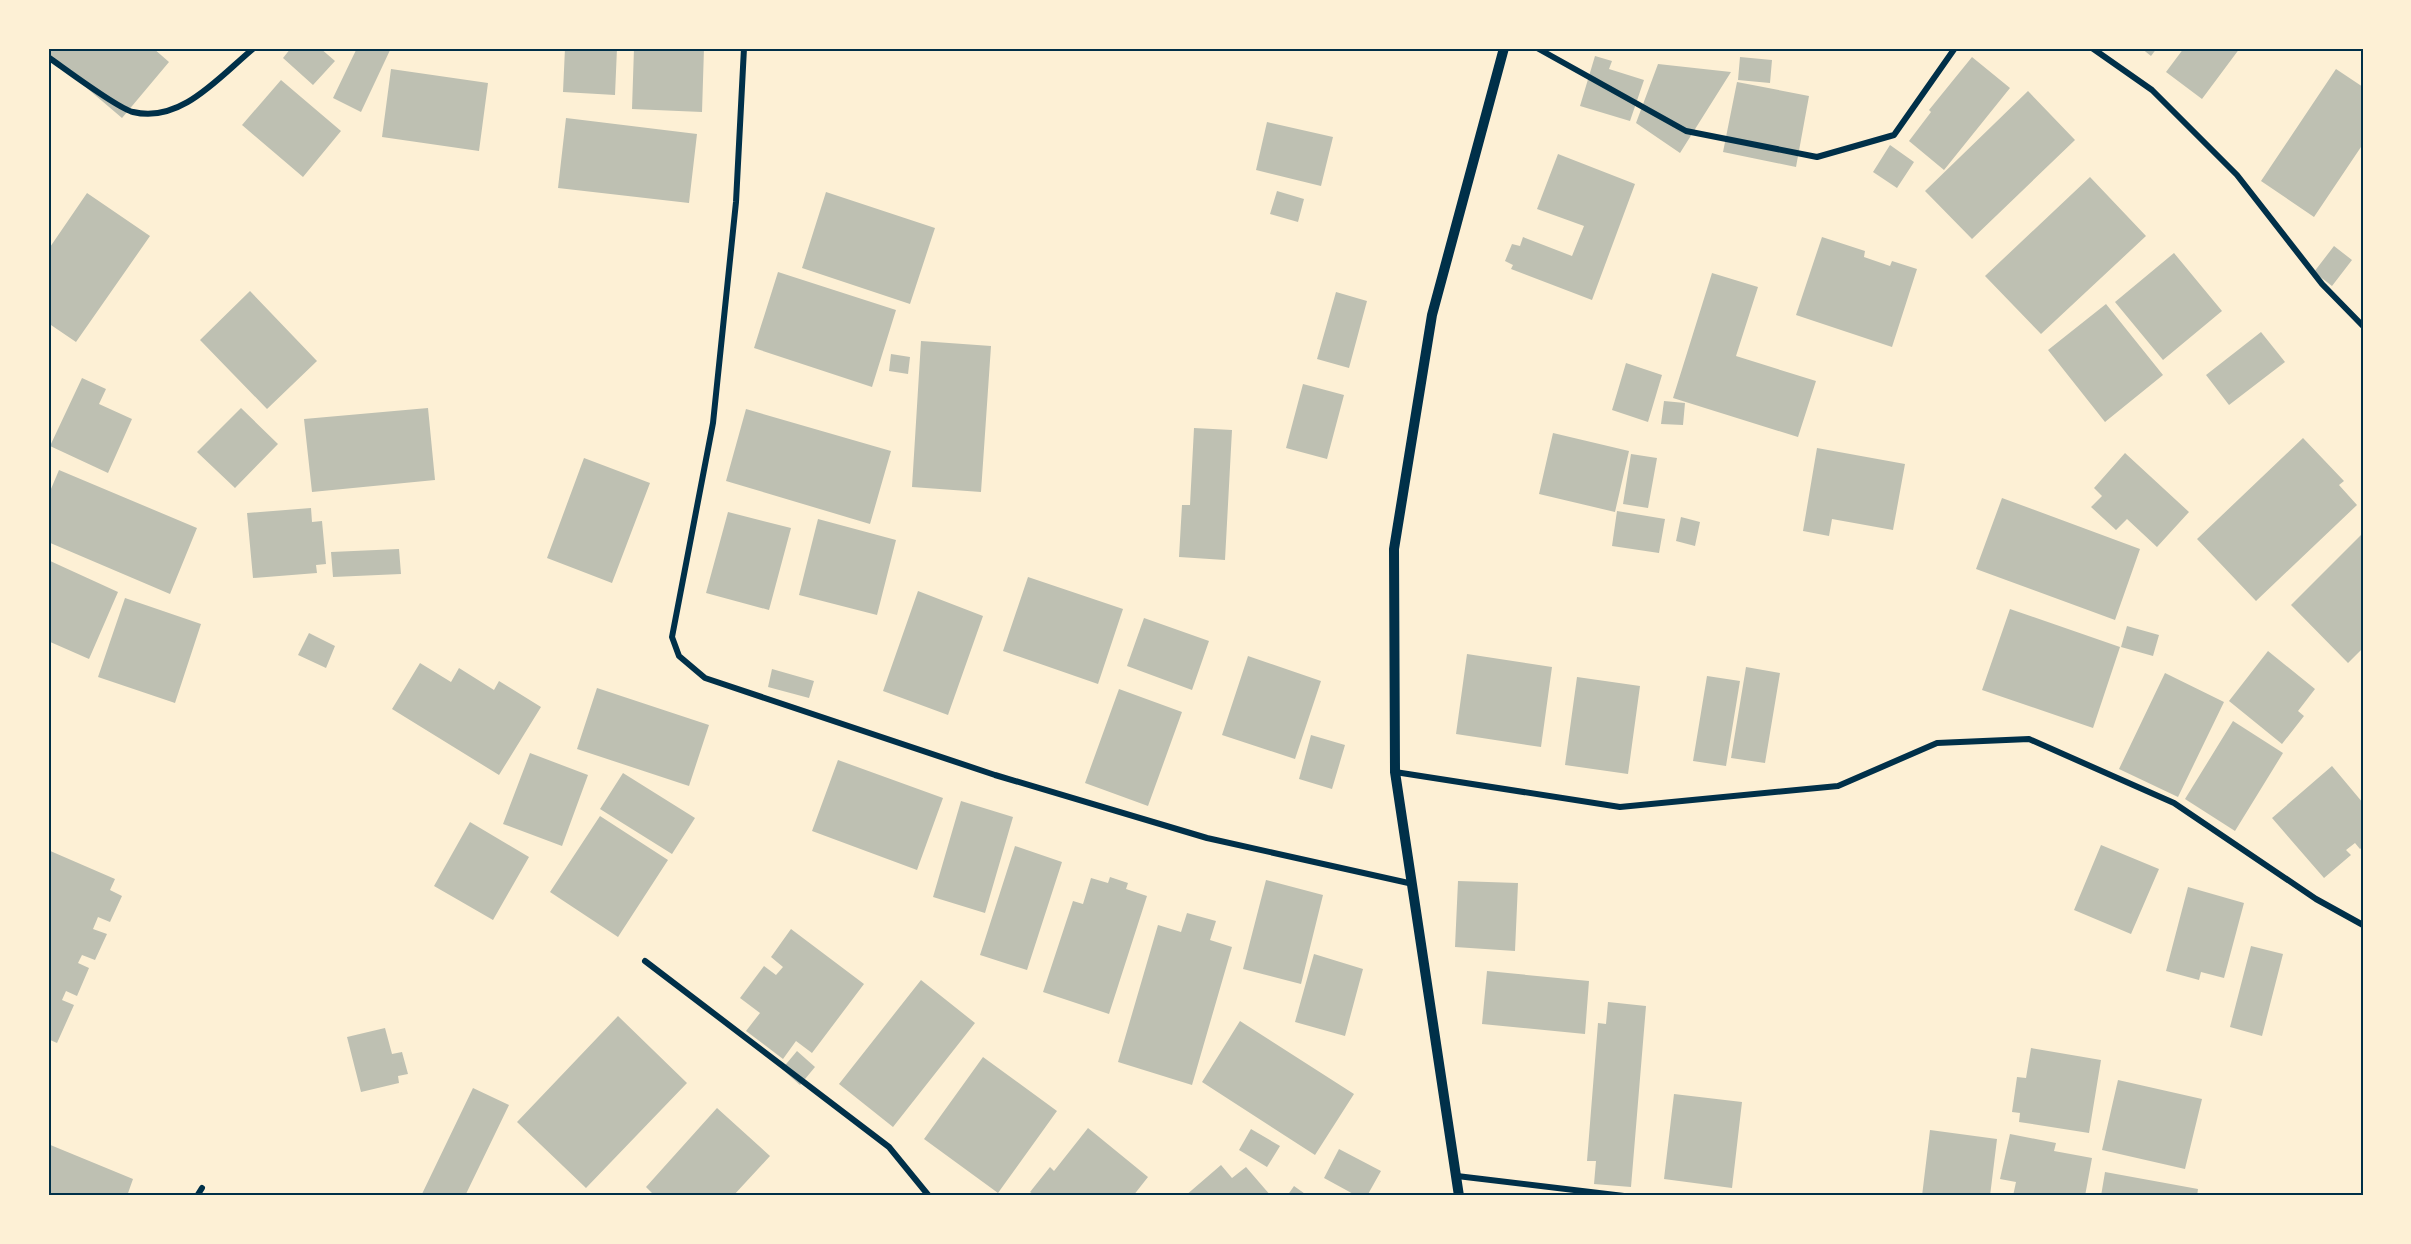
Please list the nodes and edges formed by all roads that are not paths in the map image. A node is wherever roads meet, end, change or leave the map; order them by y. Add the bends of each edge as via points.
1 (254, 48) edge
2 (744, 48) edge
3 (1504, 48) edge
4 (1537, 48) edge
5 (1955, 48) edge
6 (2092, 48) edge
7 (48, 57) edge
8 (2363, 326) edge
9 (1395, 772) junction
10 (1413, 884) junction
11 (2363, 925) edge
12 (645, 961) dead end
13 (1457, 1176) junction
14 (202, 1188) dead end
15 (197, 1196) edge
16 (929, 1196) edge
17 (1459, 1196) edge
18 (1624, 1196) edge

1 - 7 street via 193,100 162,115 131,112
2 - 10 street via 736,202 713,423 672,637 678,656 705,678 995,775 1207,838
3 - 9 street via 1432,315 1394,549
4 - 5 street via 1686,131 1817,157 1894,135
6 - 8 street via 2152,90 2236,175 2322,284
9 - 10 street
9 - 11 street via 1620,807 1838,786 1937,743 2028,739 2175,803 2316,899
10 - 13 street
12 - 16 street via 888,1147
13 - 17 street
13 - 18 street
14 - 15 street

